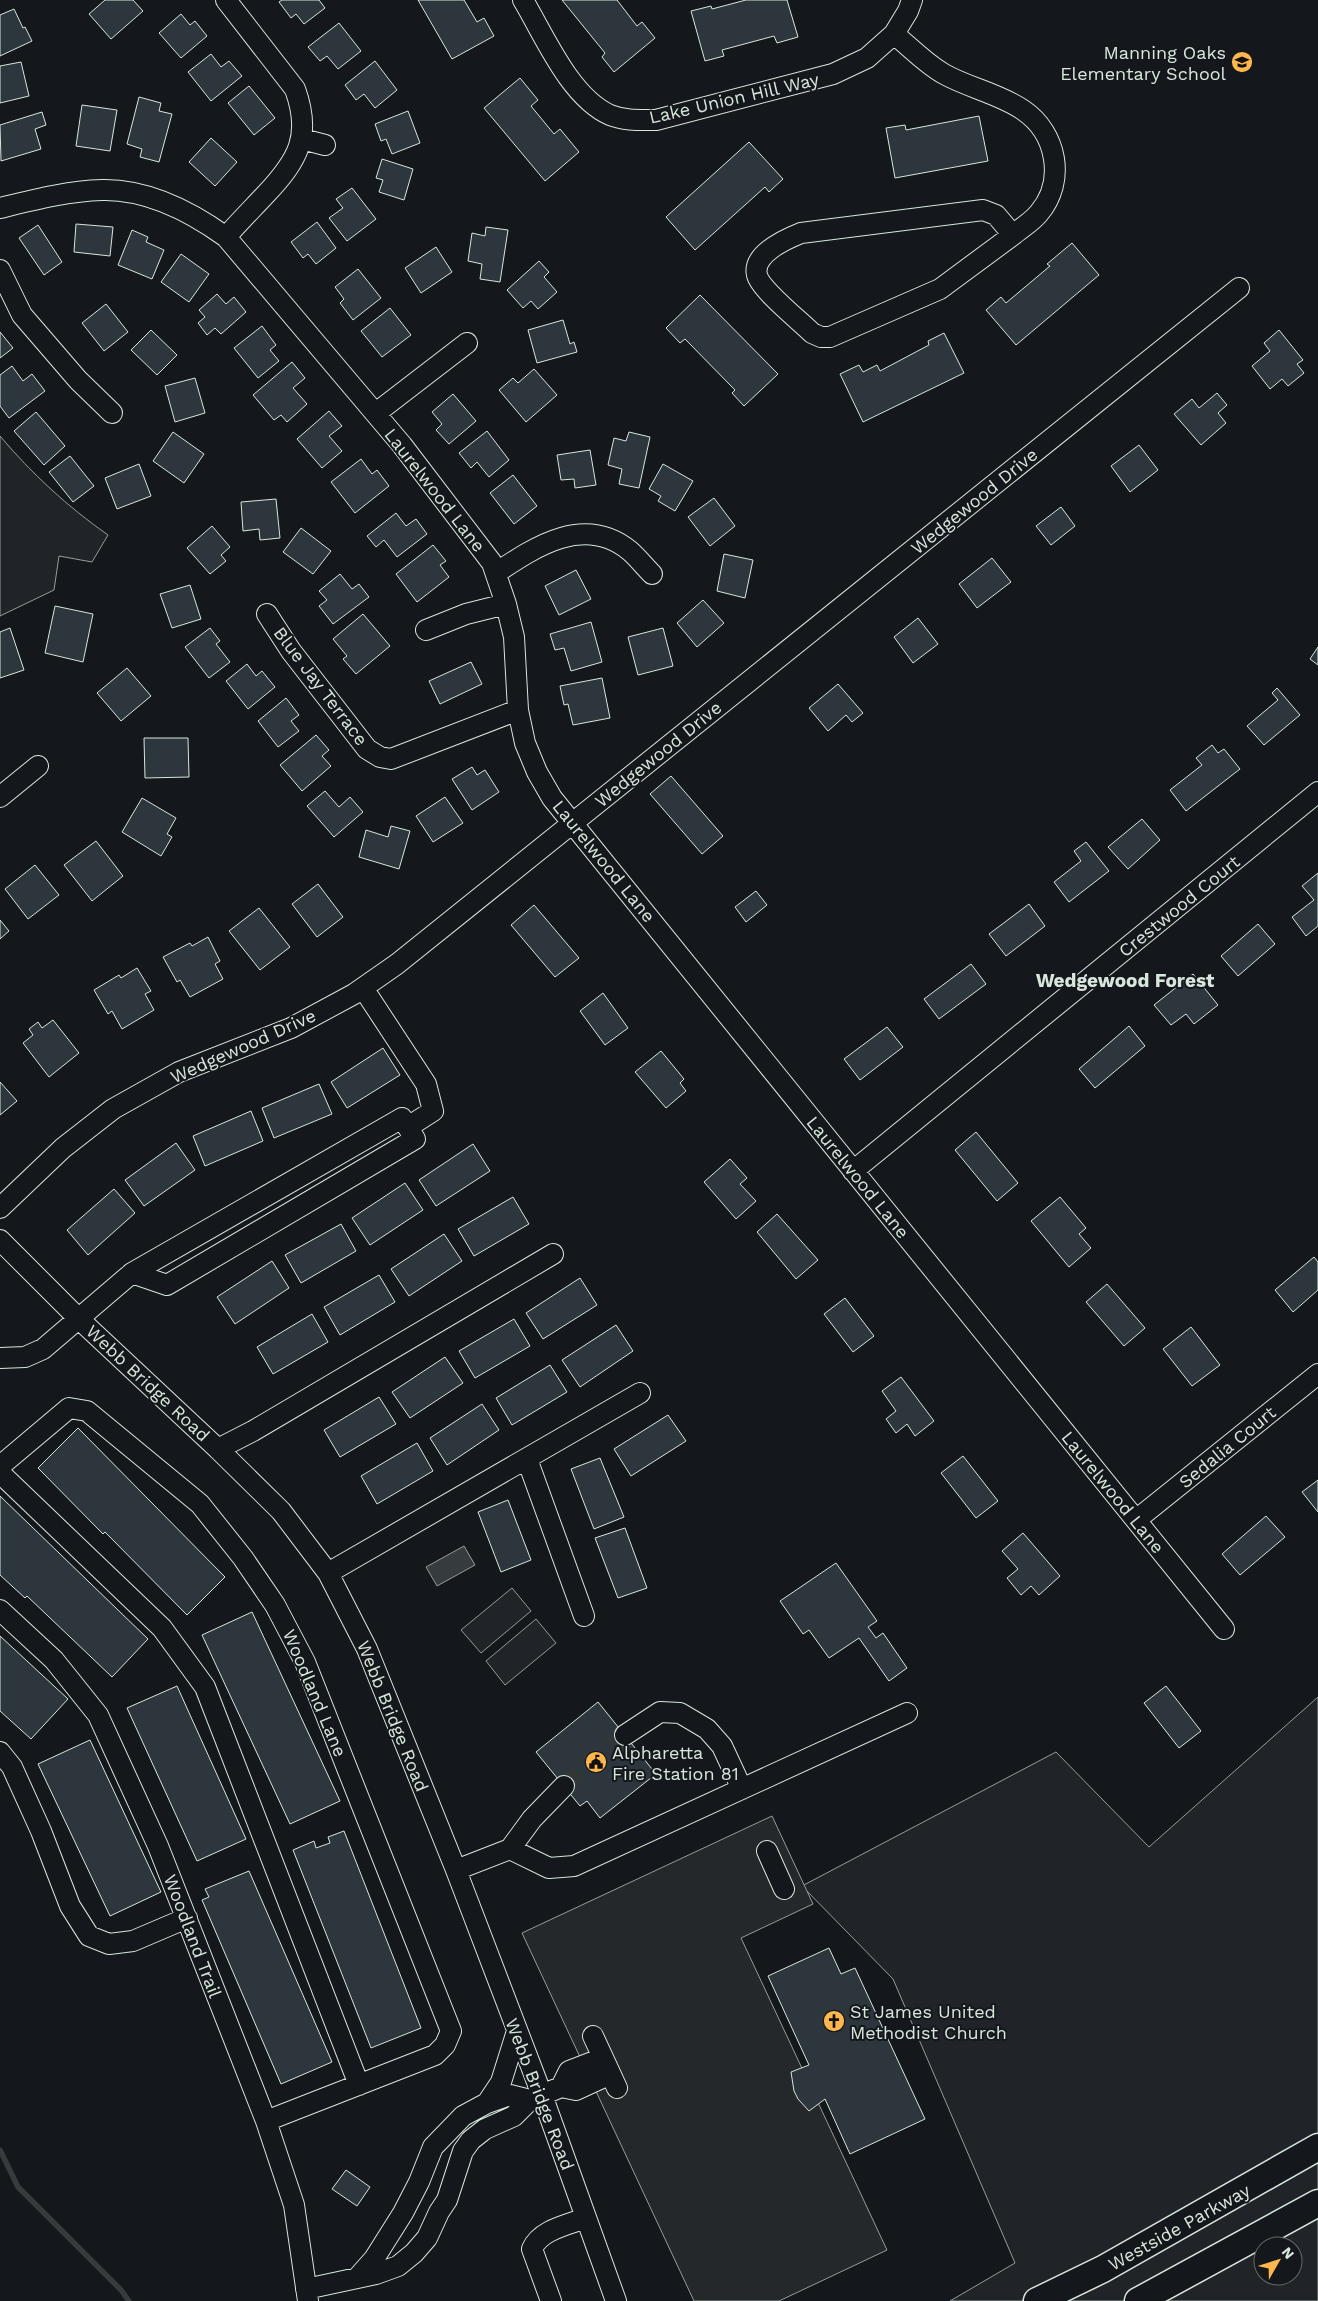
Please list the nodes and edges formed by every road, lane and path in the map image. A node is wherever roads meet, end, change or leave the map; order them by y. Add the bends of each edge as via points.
1 (226, 0) edge
2 (523, 0) edge
3 (912, 0) edge
4 (894, 34) junction
5 (302, 139) junction
6 (325, 145) dead end
7 (0, 208) edge
8 (1013, 235) junction
9 (226, 236) junction
10 (0, 270) edge
11 (1239, 288) dead end
12 (467, 343) dead end
13 (112, 413) dead end
14 (376, 414) junction
15 (496, 573) junction
16 (652, 574) dead end
17 (506, 604) junction
18 (267, 614) dead end
19 (426, 630) dead end
20 (518, 710) junction
21 (38, 766) dead end
22 (1318, 792) edge
23 (0, 797) edge
24 (572, 822) junction
25 (363, 988) junction
26 (408, 1127) junction
27 (853, 1171) junction
28 (0, 1208) edge
29 (0, 1240) edge
30 (553, 1254) dead end
31 (132, 1273) junction
32 (79, 1319) junction
33 (0, 1358) edge
34 (1318, 1374) edge
35 (640, 1393) dead end
36 (218, 1449) junction
37 (527, 1459) junction
38 (0, 1466) edge
39 (0, 1473) edge
40 (1136, 1520) junction
41 (328, 1573) junction
42 (0, 1610) edge
43 (584, 1616) dead end
44 (1224, 1629) dead end
45 (907, 1713) dead end
46 (625, 1735) tunnel mouth
47 (0, 1752) edge
48 (564, 1786) tunnel mouth
49 (742, 1789) junction
50 (510, 1849) junction
51 (767, 1852) dead end
52 (456, 1870) junction
53 (784, 1889) dead end
54 (186, 1918) junction
55 (517, 2031) junction
56 (593, 2036) dead end
57 (607, 2066) junction
58 (359, 2085) junction
59 (617, 2088) dead end
60 (536, 2097) junction
61 (487, 2103) junction
62 (266, 2121) junction
63 (1318, 2147) edge
64 (411, 2199) junction
65 (1318, 2204) edge
66 (439, 2212) junction
67 (586, 2218) junction
68 (358, 2277) junction
69 (307, 2295) edge
70 (550, 2301) edge
71 (616, 2301) edge
72 (1037, 2301) edge
73 (1138, 2301) edge

1 - 5 street via 295,89 301,106
2 - 4 street, Lake Union Hill Way via 574,87 590,103 611,115 633,120 656,120 834,74 867,58
3 - 4 street, Lake Union Hill Way
4 - 8 street via 943,74 1022,110 1045,134 1056,163 1052,191 1039,213
5 - 6 street
5 - 9 street via 286,173
7 - 9 street, Laurelwood Lane via 102,190 136,194 170,204
8 - 8 street via 940,289 830,337 812,333 763,287 757,274 762,257 783,240 801,233 983,210 996,215
9 - 14 street, Laurelwood Lane
10 - 13 street via 22,315 78,380
11 - 24 street, Wedgewood Drive
12 - 14 street
14 - 15 street, Laurelwood Lane via 492,563
15 - 16 street via 546,543 583,534 620,544
15 - 17 street, Laurelwood Lane
17 - 19 street via 466,614
17 - 20 street, Laurelwood Lane via 514,637
18 - 20 street, Blue Jay Terrace via 291,651 367,749 390,767
20 - 24 street, Laurelwood Lane via 525,743 537,772 552,798
21 - 23 street
22 - 27 street, Crestwood Court
24 - 25 street, Wedgewood Drive
24 - 27 street, Laurelwood Lane
25 - 26 street via 426,1084 433,1111
25 - 28 street, Wedgewood Drive via 291,1028 179,1072 113,1109 63,1148
26 - 31 street via 402,1118
26 - 31 street via 415,1139 167,1285
27 - 40 street, Laurelwood Lane
29 - 32 street, Webb Bridge Road
30 - 36 street
31 - 32 street
32 - 33 street via 43,1349 25,1357
32 - 36 street, Webb Bridge Road
34 - 40 street, Sedalia Court
35 - 37 street
36 - 41 street, Webb Bridge Road via 281,1511
37 - 41 street
37 - 43 street
38 - 58 street, Woodland Lane via 69,1408 87,1411 200,1504 276,1605 305,1662 451,2031 445,2045 435,2055
39 - 58 street via 162,1628 205,1687
40 - 44 street, Laurelwood Lane
41 - 52 street, Webb Bridge Road via 367,1649
42 - 54 street, Woodland Trail via 54,1660 98,1715 158,1846
45 - 49 street
46 - 49 street via 660,1712 680,1713 707,1729 722,1746
47 - 54 street via 12,1767 70,1906 89,1936 109,1944 133,1941
48 - 50 street via 532,1819
49 - 50 street via 574,1866 549,1868
50 - 52 street
51 - 53 street
52 - 55 street, Webb Bridge Road
54 - 62 street, Woodland Trail
55 - 60 street, Webb Bridge Road
55 - 61 street via 504,2072
56 - 57 street
57 - 59 street
57 - 60 street via 595,2061 569,2071 561,2087
58 - 62 street, Woodland Lane
60 - 61 street via 510,2095
60 - 66 street via 514,2116 485,2129 471,2140
60 - 67 street, Webb Bridge Road
61 - 64 street via 463,2116 433,2147
62 - 69 street, Woodland Trail via 294,2205
63 - 72 main road, Westside Parkway via 1111,2265
64 - 66 street
64 - 68 street via 374,2260
65 - 73 main road
66 - 68 street via 427,2238 398,2266
67 - 70 street via 543,2235 532,2249
67 - 71 street, Webb Bridge Road
68 - 69 street

